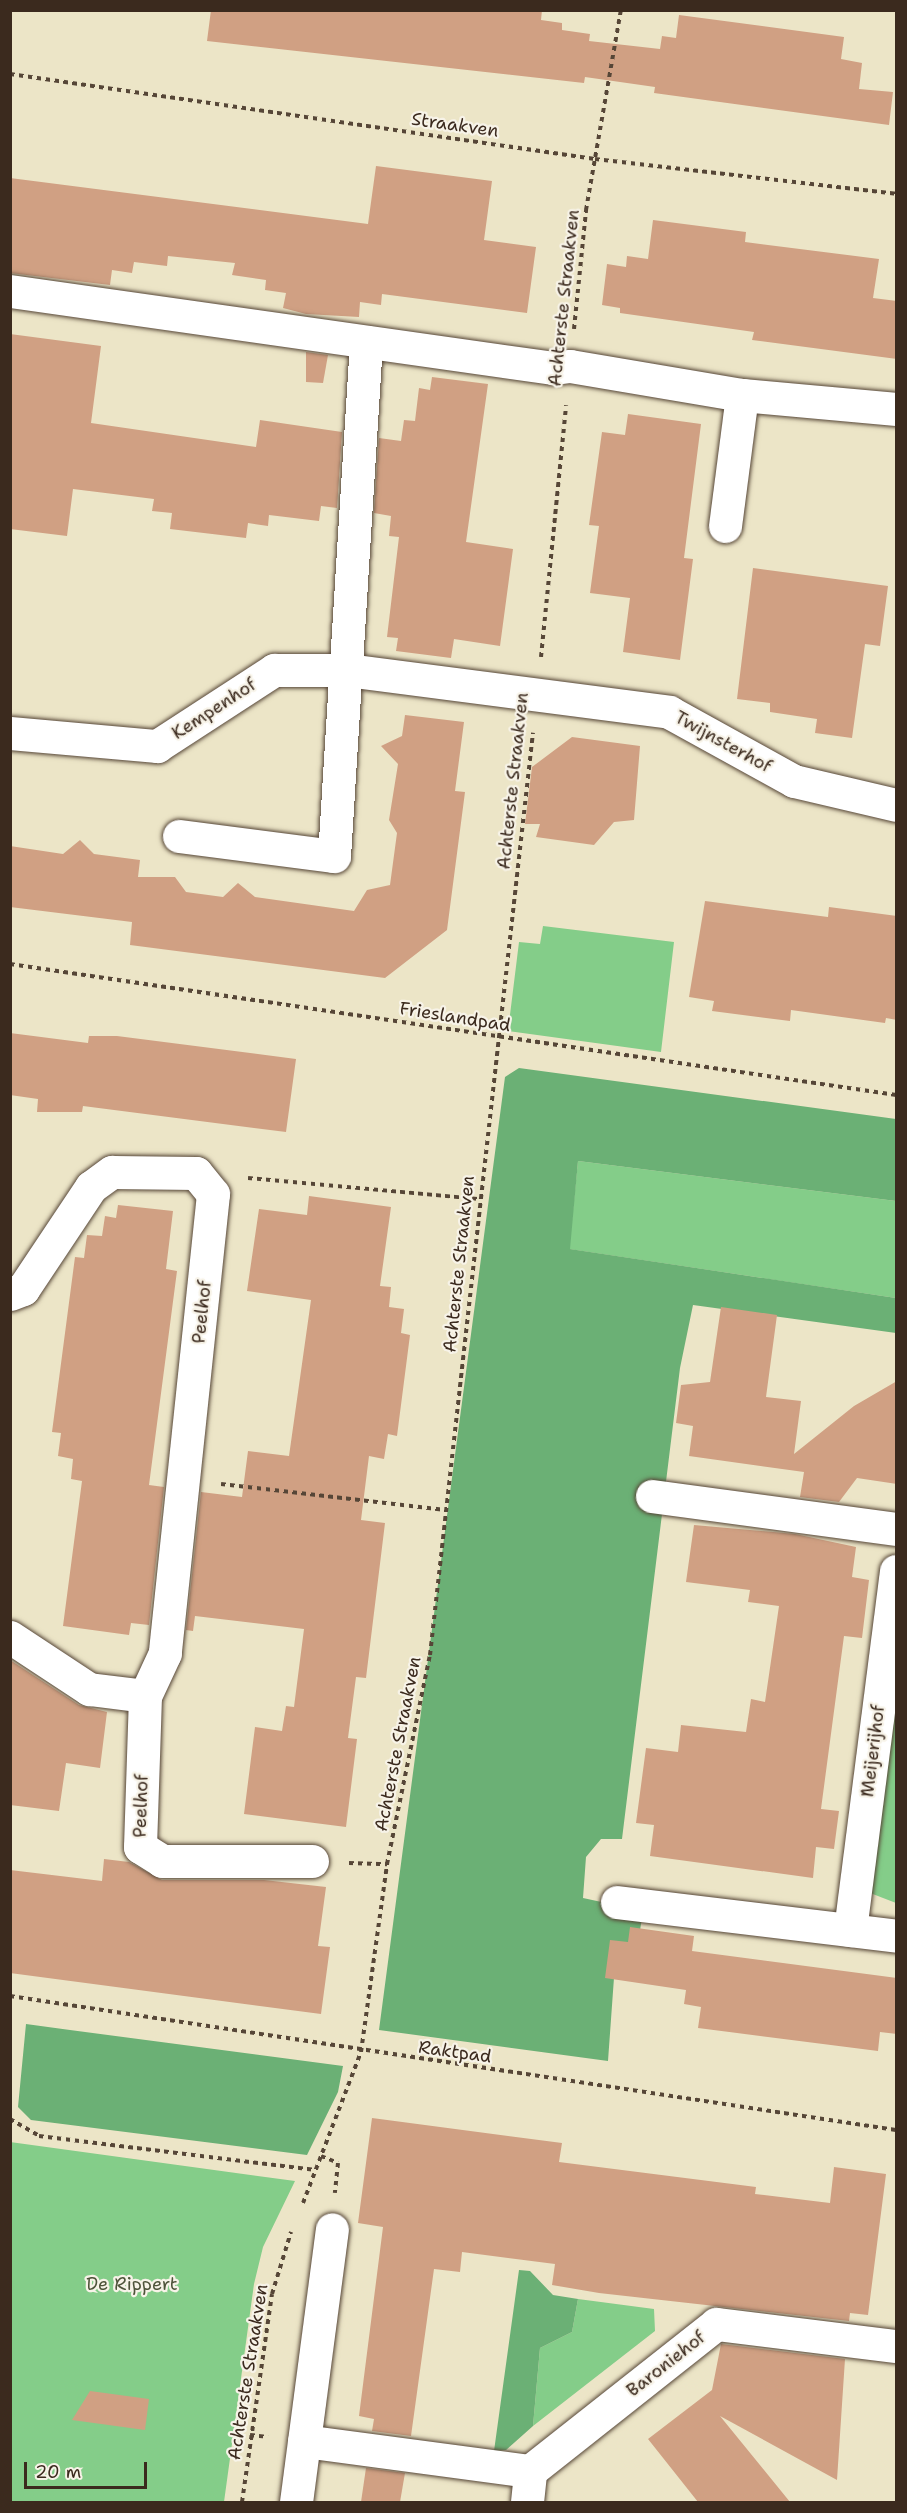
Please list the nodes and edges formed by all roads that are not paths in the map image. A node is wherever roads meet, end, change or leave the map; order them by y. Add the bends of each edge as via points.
1 (10, 291) edge
2 (366, 342) junction
3 (742, 395) junction
4 (897, 409) edge
5 (725, 526) dead end
6 (347, 670) junction
7 (524, 693) joint
8 (10, 734) edge
9 (897, 805) edge
10 (178, 836) dead end
11 (10, 1294) edge
12 (652, 1496) dead end
13 (897, 1529) edge
14 (897, 1572) edge
15 (10, 1637) edge
16 (145, 1696) junction
17 (312, 1861) dead end
18 (617, 1902) dead end
19 (850, 1930) junction
20 (897, 1936) edge
21 (332, 2229) road end
22 (897, 2346) edge
23 (304, 2441) junction
24 (528, 2487) edge
25 (296, 2502) edge

1 - 2 street
2 - 3 street
2 - 6 street
3 - 4 street
3 - 5 street
6 - 7 street, Kempenhof
6 - 8 street, Kempenhof via 274,670 158,746
6 - 10 street via 334,856
7 - 9 street, Twijnsterhof via 669,712 794,781
11 - 16 street, Peelhof via 23,1288 91,1187 112,1172 196,1173 213,1194 165,1653
12 - 13 street
14 - 19 street, Meijerijhof
15 - 16 street via 89,1689
16 - 17 street, Peelhof via 140,1847 162,1861
18 - 19 street
19 - 20 street
21 - 23 street
22 - 24 street, Baroniehof via 716,2324
23 - 24 street, Baroniehof
23 - 25 street

